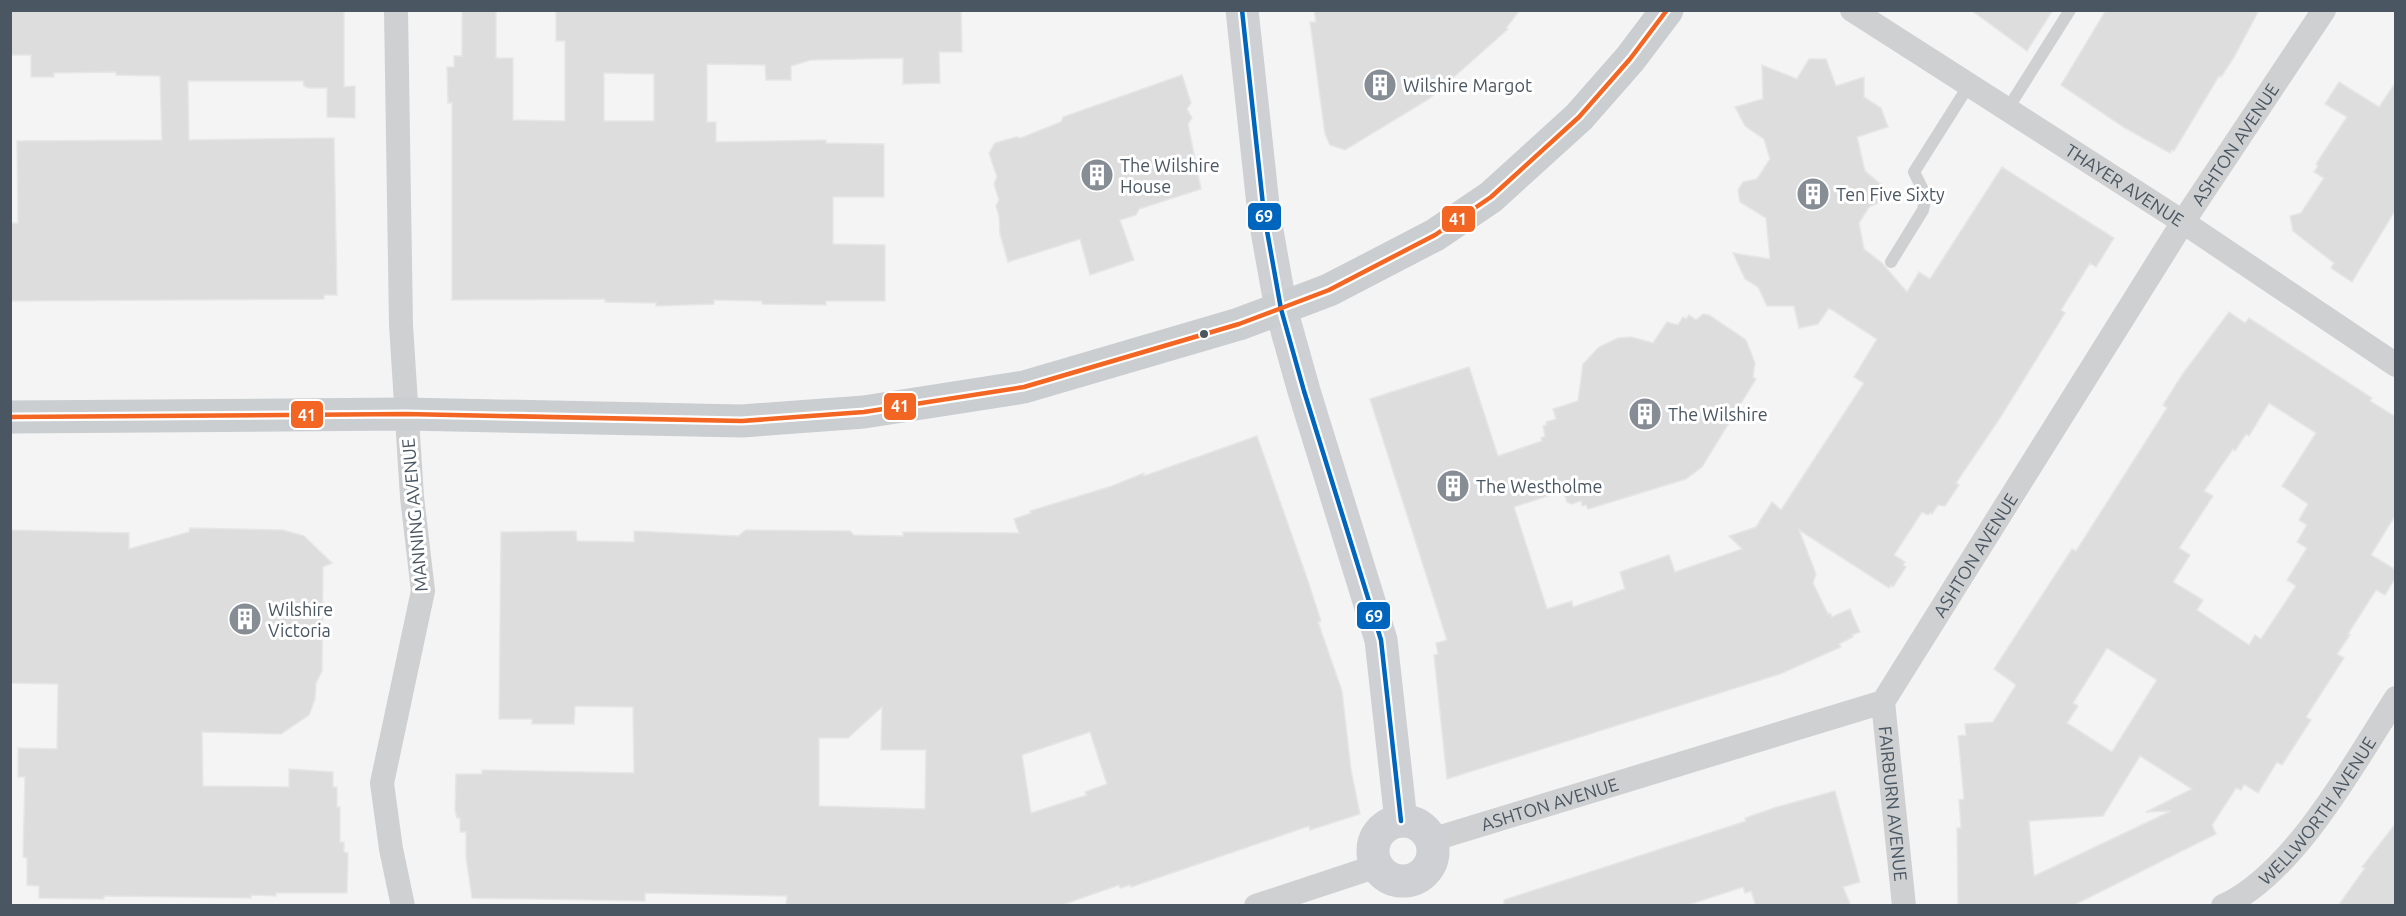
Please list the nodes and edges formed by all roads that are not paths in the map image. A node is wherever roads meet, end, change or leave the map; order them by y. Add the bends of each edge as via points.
1 (396, 10) edge
2 (1242, 10) edge
3 (1667, 10) edge
4 (1852, 10) edge
5 (2070, 10) edge
6 (2324, 10) edge
7 (1968, 85) junction
8 (2007, 110) junction
9 (2183, 222) junction
10 (1891, 262) dead end
11 (1281, 309) junction
12 (2396, 365) edge
13 (406, 414) junction
14 (10, 417) edge
15 (2396, 698) edge
16 (1883, 702) junction
17 (1401, 821) junction
18 (1431, 840) junction
19 (1396, 884) edge
20 (403, 906) edge
21 (1256, 906) edge
22 (1904, 906) edge
23 (2223, 906) edge

1 - 13 street, MANNING AVENUE
2 - 11 street via 1264,214
3 - 11 main road via 1579,117 1491,197 1434,235 1329,290
4 - 7 street, THAYER AVENUE
5 - 8 lane
6 - 9 street, ASHTON AVENUE
7 - 8 street, THAYER AVENUE
7 - 10 lane via 1914,172 1926,196 1923,210
8 - 9 street, THAYER AVENUE
9 - 12 street, THAYER AVENUE
9 - 16 street, ASHTON AVENUE
11 - 13 main road via 1218,332 1024,387 864,412 742,421
11 - 17 street via 1381,640
13 - 14 main road
13 - 20 street, MANNING AVENUE via 423,591 382,783
15 - 23 street, WELLWORTH AVENUE via 2349,772 2287,857
16 - 18 street, ASHTON AVENUE
16 - 22 street, FAIRBURN AVENUE
17 - 18 street via 1416,823
17 - 19 street via 1391,823 1376,836 1373,846
18 - 19 street via 1432,859 1428,867 1413,879
19 - 21 street

